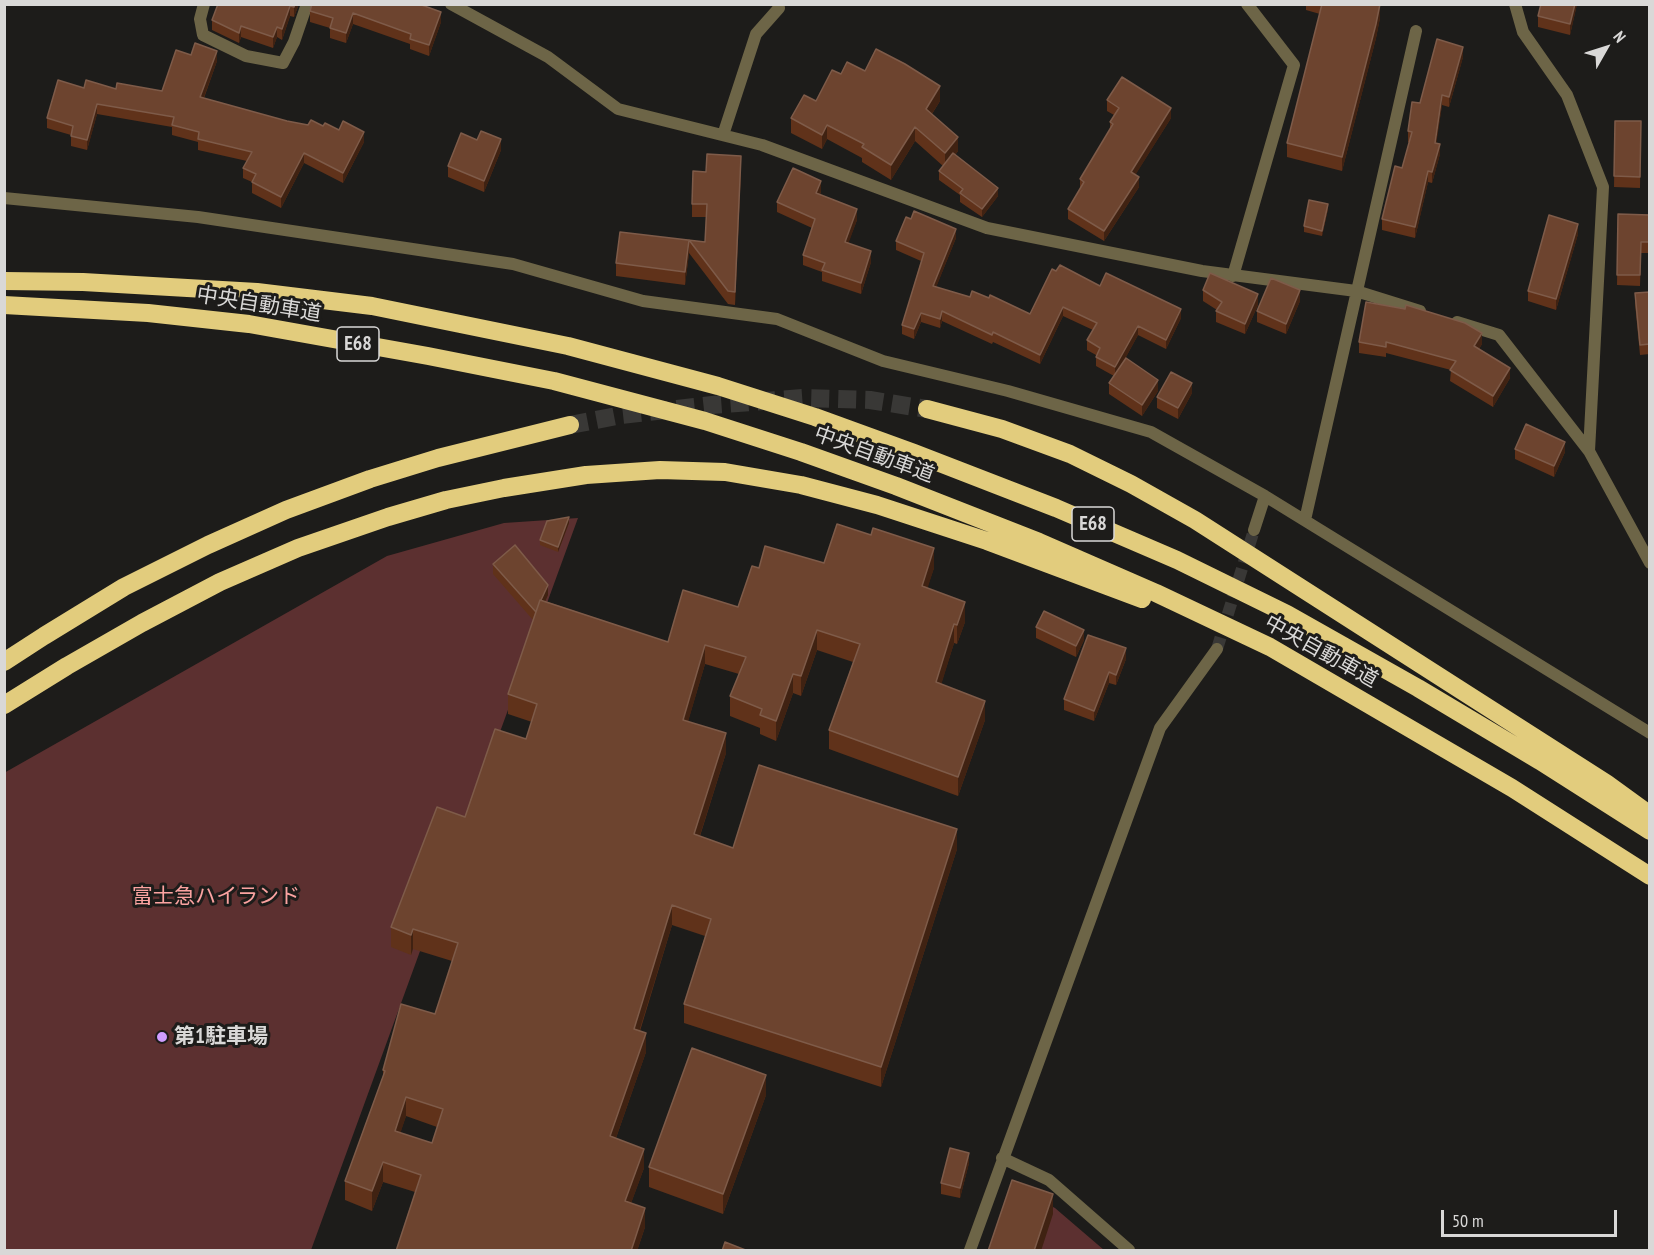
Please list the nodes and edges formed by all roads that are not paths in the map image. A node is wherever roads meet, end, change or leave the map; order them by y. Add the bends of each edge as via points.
1 (204, 4) edge
2 (307, 4) edge
3 (451, 4) edge
4 (1246, 4) edge
5 (1515, 4) edge
6 (783, 6) edge
7 (1416, 31) dead end
8 (723, 135) junction
9 (4, 198) edge
10 (1233, 276) junction
11 (4, 281) edge
12 (1356, 291) junction
13 (4, 305) edge
14 (927, 409) tunnel mouth
15 (570, 425) tunnel mouth
16 (1588, 451) junction
17 (1265, 495) junction
18 (1305, 520) junction
19 (1254, 530) tunnel mouth
20 (1650, 563) edge
21 (1270, 647) junction
22 (1217, 649) tunnel mouth
23 (4, 662) edge
24 (4, 705) edge
25 (1650, 733) edge
26 (1650, 815) edge
27 (1650, 831) edge
28 (1650, 876) edge
29 (1002, 1158) junction
30 (970, 1251) edge
31 (1129, 1251) edge

1 - 2 street via 200,19 203,35 246,56 284,63
3 - 8 street via 548,57 618,109
4 - 10 street via 1294,65
5 - 16 street via 1523,32 1567,94 1603,187
6 - 8 street via 756,34
7 - 12 street
8 - 10 street via 762,145 987,228
9 - 17 street via 198,217 513,264 643,301 777,319 883,361 1008,391 1151,432
10 - 12 street
11 - 27 highway, 中央自動車道 / E68 via 257,292 372,306 568,346 815,417 1056,508 1177,560 1287,614 1459,712
12 - 16 street via 1499,335
12 - 18 street
13 - 21 highway, 中央自動車道 / E68 via 148,313 249,324 554,381 705,421 896,486 1040,542
14 - 26 highway via 1002,429 1070,454 1131,484 1195,520
15 - 23 highway via 438,458 286,510 124,587
16 - 20 street
17 - 18 street
17 - 19 street
18 - 25 street
21 - 24 highway via 987,541 877,505 801,485 725,472 660,470 586,475 504,488 446,500 332,535 220,582 132,628
21 - 28 highway, 中央自動車道 / E68 via 1512,788
22 - 29 street via 1160,728
29 - 30 street
29 - 31 street via 1049,1180

